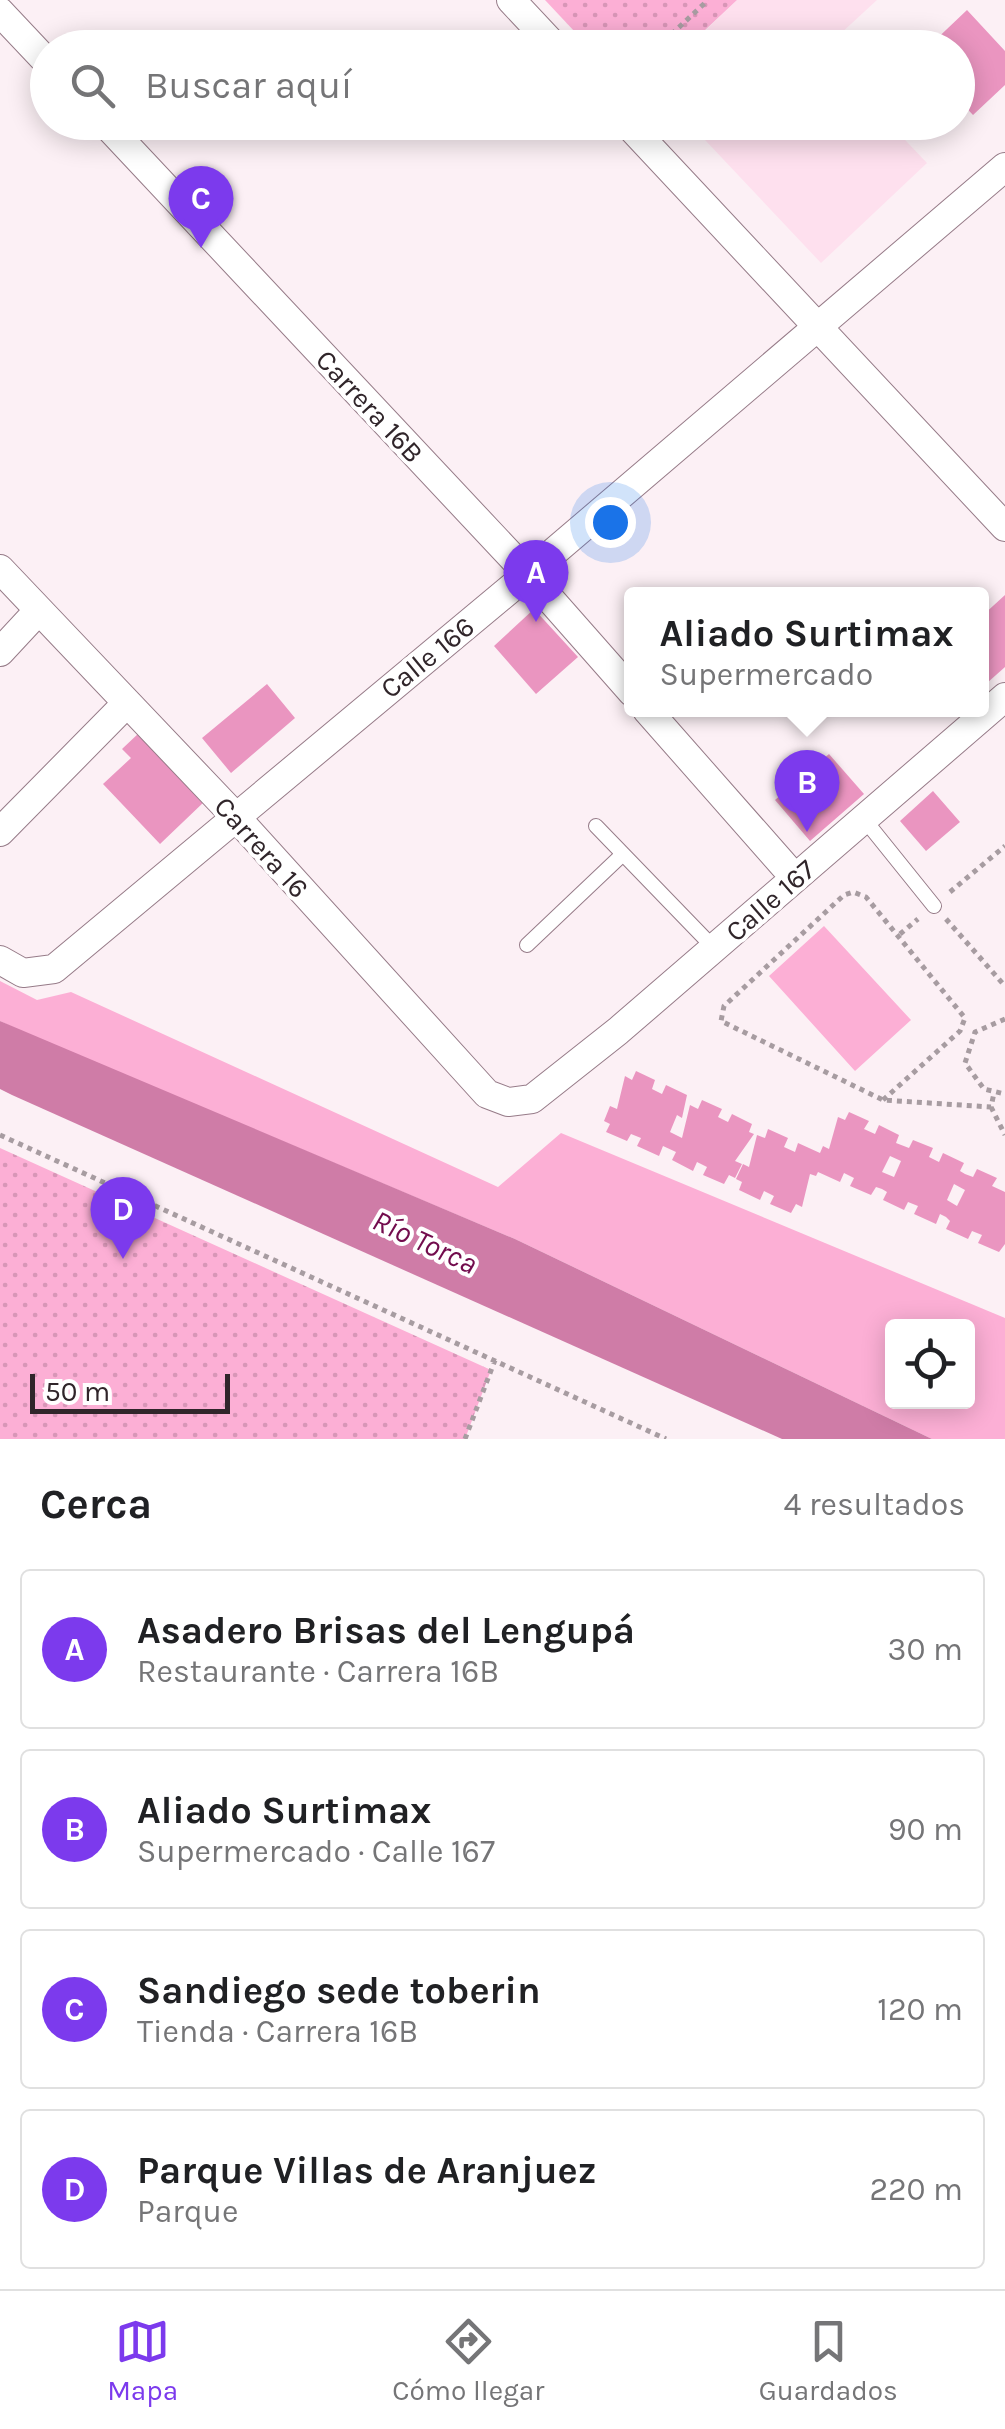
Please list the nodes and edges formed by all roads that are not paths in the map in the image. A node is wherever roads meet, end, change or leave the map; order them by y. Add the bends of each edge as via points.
1 (512, 0) edge
2 (0, 12) edge
3 (540, 30) edge
4 (30, 44) edge
5 (121, 140) edge
6 (643, 140) edge
7 (1005, 167) edge
8 (819, 326) junction
9 (1005, 527) edge
10 (0, 569) edge
11 (528, 574) junction
12 (39, 610) junction
13 (0, 652) edge
14 (624, 683) edge
15 (128, 703) junction
16 (653, 717) edge
17 (982, 717) edge
18 (234, 816) junction
19 (864, 819) junction
20 (596, 826) dead end
21 (0, 832) edge
22 (623, 854) junction
23 (795, 878) junction
24 (934, 906) road end
25 (527, 945) dead end
26 (714, 948) junction
27 (12, 967) edge
28 (532, 1099) joint

1 - 3 street
2 - 4 street
5 - 11 street, Carrera 16B
6 - 8 street
7 - 8 street, Calle 166
8 - 9 street
8 - 11 street, Calle 166
10 - 12 street, Carrera 16
11 - 14 street, Carrera 16B
11 - 18 street, Calle 166
12 - 13 street
12 - 15 street, Carrera 16
15 - 18 street, Carrera 16
15 - 21 street
16 - 23 street
17 - 19 street, Calle 167
18 - 27 street, Calle 166 via 54,969
18 - 28 street, Carrera 16 via 487,1094 508,1102
19 - 23 street, Calle 167
19 - 24 lane
20 - 22 lane
22 - 25 lane
22 - 26 lane
23 - 26 street, Calle 167
26 - 28 street, Calle 167

